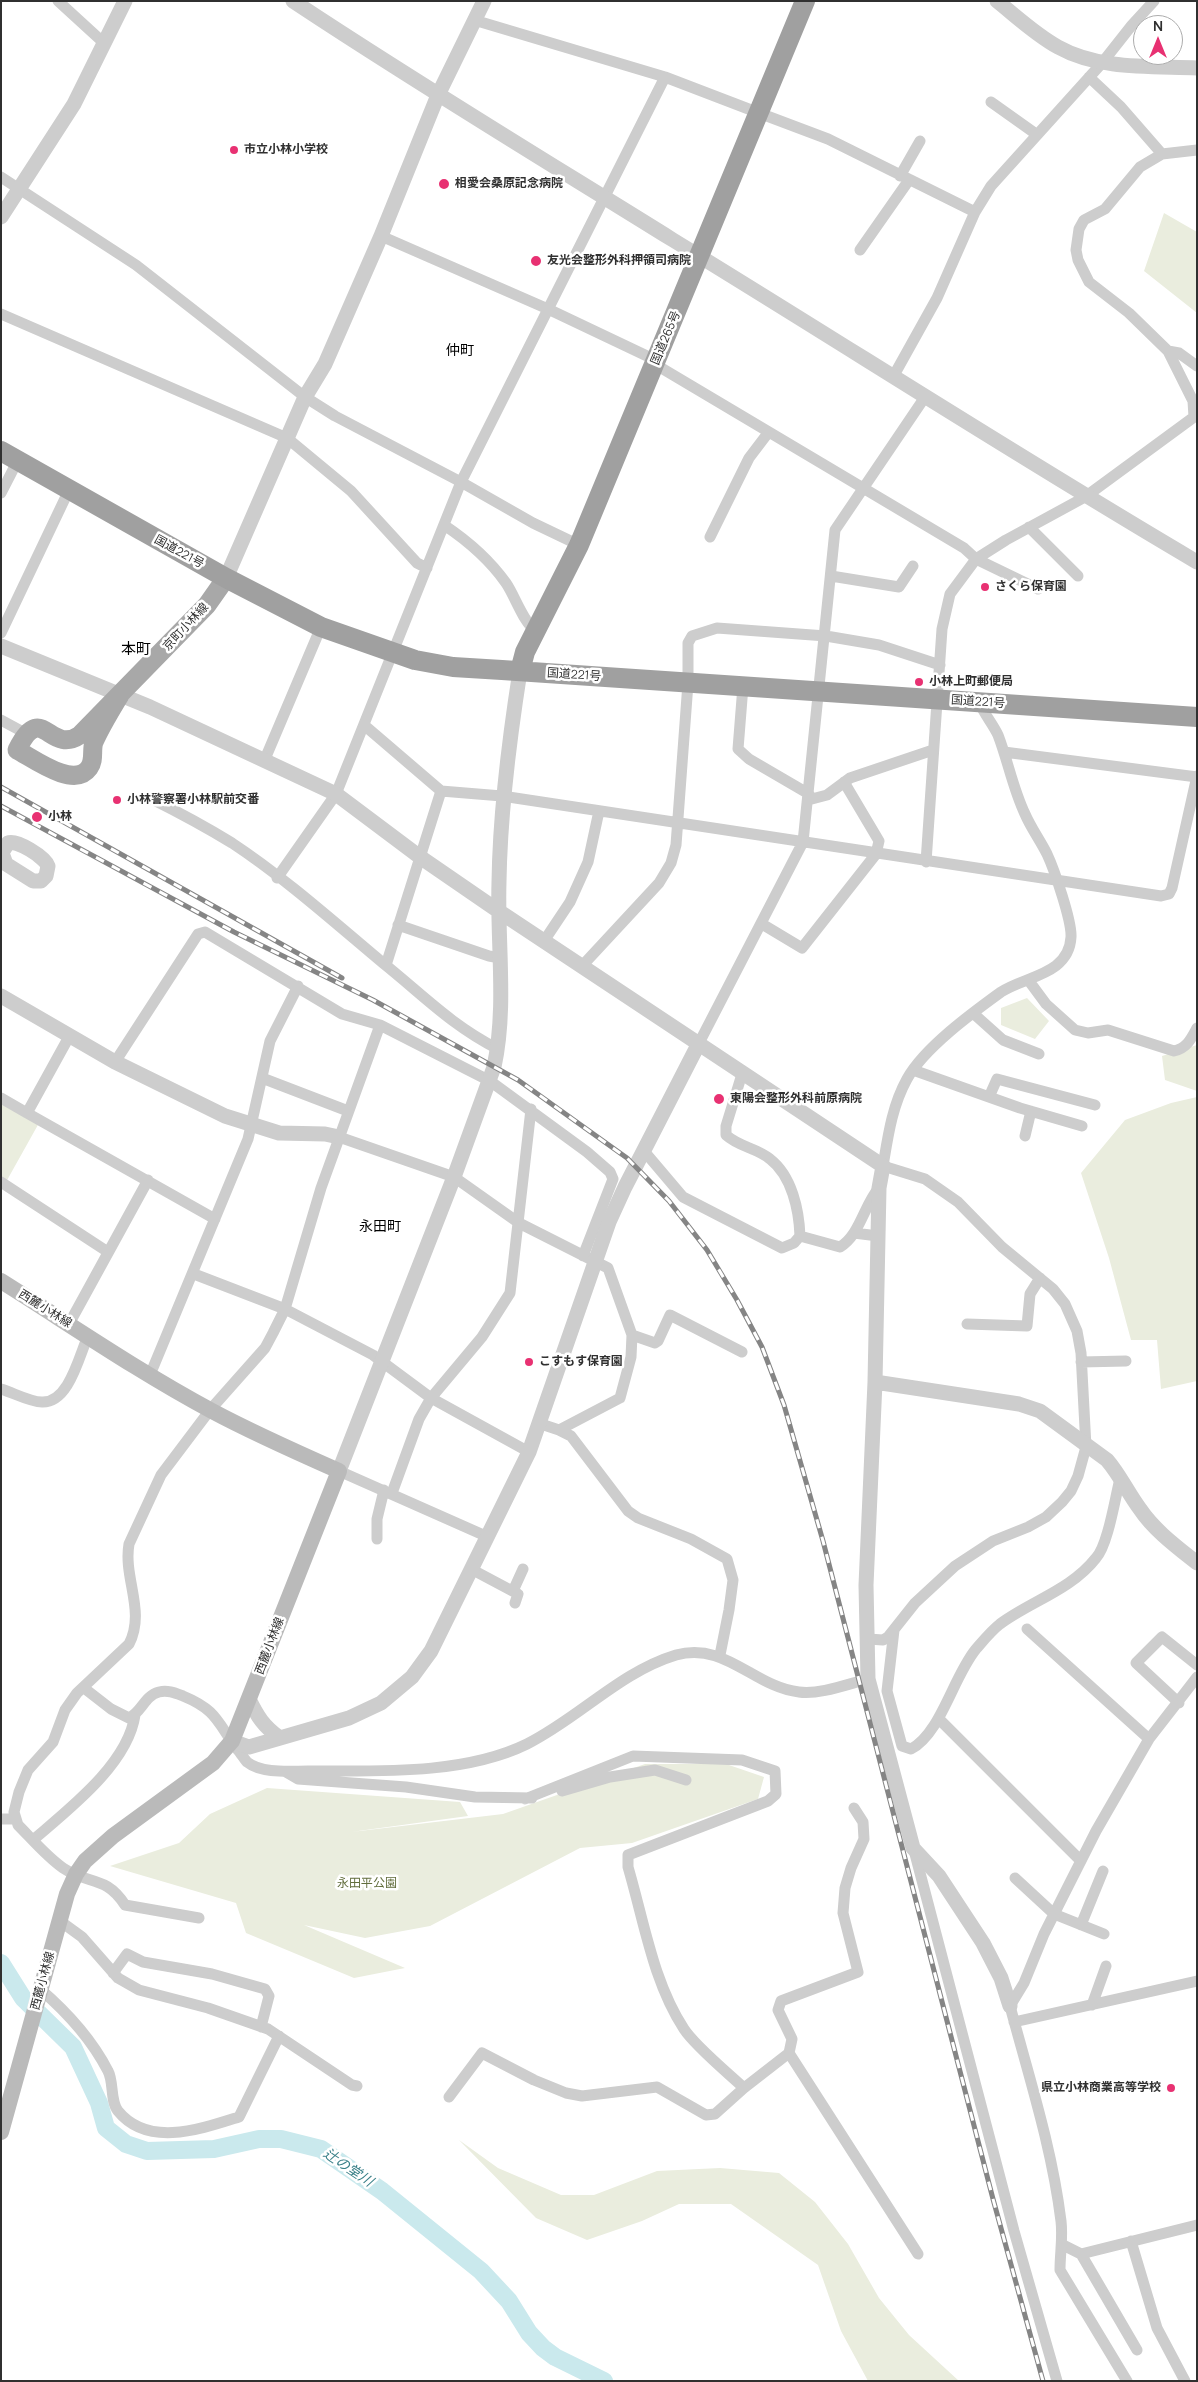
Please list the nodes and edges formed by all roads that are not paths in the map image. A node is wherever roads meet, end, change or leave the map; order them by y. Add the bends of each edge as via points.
1 (58, 1) edge
2 (126, 1) edge
3 (293, 1) edge
4 (484, 1) edge
5 (805, 1) edge
6 (997, 1) edge
7 (1154, 1) edge
8 (474, 20) junction
9 (105, 44) junction
10 (1102, 63) junction
11 (1197, 68) edge
12 (665, 77) junction
13 (1089, 77) junction
14 (438, 95) junction
15 (991, 102) dead end
16 (759, 113) junction
17 (1036, 134) junction
18 (920, 140) dead end
19 (1197, 150) edge
20 (1162, 154) junction
21 (1, 177) edge
22 (905, 178) junction
23 (20, 191) junction
24 (604, 199) junction
25 (975, 212) junction
26 (1, 217) edge
27 (381, 236) junction
28 (860, 250) dead end
29 (700, 256) junction
30 (548, 309) junction
31 (1, 314) edge
32 (1168, 351) junction
33 (656, 362) junction
34 (1197, 366) edge
35 (893, 376) junction
36 (305, 397) junction
37 (925, 397) junction
38 (768, 433) junction
39 (287, 438) junction
40 (9, 455) edge
41 (461, 482) junction
42 (864, 488) junction
43 (69, 490) junction
44 (1, 493) edge
45 (1085, 497) junction
46 (444, 525) junction
47 (1029, 527) junction
48 (710, 537) dead end
49 (580, 545) junction
50 (976, 559) junction
51 (1197, 562) edge
52 (914, 566) dead end
53 (427, 568) junction
54 (831, 576) junction
55 (1078, 576) dead end
56 (226, 578) junction
57 (1038, 589) dead end
58 (321, 627) junction
59 (536, 631) junction
60 (1, 632) edge
61 (826, 636) junction
62 (1, 646) edge
63 (393, 653) junction
64 (940, 665) junction
65 (520, 671) junction
66 (688, 683) junction
67 (744, 686) junction
68 (818, 691) junction
69 (120, 695) junction
70 (938, 699) junction
71 (979, 702) junction
72 (1197, 717) edge
73 (1, 720) edge
74 (364, 725) junction
75 (25, 733) junction
76 (933, 750) junction
77 (1004, 752) junction
78 (265, 759) junction
79 (1197, 777) edge
80 (844, 782) junction
81 (441, 791) junction
82 (336, 794) junction
83 (502, 796) junction
84 (808, 797) junction
85 (152, 799) dead end
86 (599, 811) junction
87 (677, 823) junction
88 (803, 842) junction
89 (2, 853) edge
90 (876, 854) junction
91 (420, 857) junction
92 (926, 862) junction
93 (20, 873) junction
94 (1, 874) edge
95 (278, 878) junction
96 (1055, 880) junction
97 (500, 912) junction
98 (398, 924) junction
99 (762, 924) junction
100 (544, 941) junction
101 (500, 958) junction
102 (386, 964) junction
103 (582, 966) junction
104 (1029, 981) junction
105 (298, 986) junction
106 (1, 996) edge
107 (974, 1014) junction
108 (380, 1025) junction
109 (1197, 1028) edge
110 (70, 1035) junction
111 (698, 1045) junction
112 (498, 1049) junction
113 (1040, 1054) dead end
114 (115, 1062) junction
115 (913, 1070) junction
116 (742, 1074) junction
117 (262, 1078) junction
118 (490, 1081) junction
119 (989, 1097) junction
120 (1, 1098) edge
121 (1094, 1105) dead end
122 (530, 1109) junction
123 (348, 1111) junction
124 (1031, 1111) junction
125 (26, 1113) junction
126 (250, 1126) junction
127 (1082, 1126) dead end
128 (1025, 1136) dead end
129 (339, 1137) junction
130 (644, 1151) junction
131 (883, 1166) junction
132 (454, 1177) junction
133 (148, 1180) junction
134 (1, 1182) edge
135 (879, 1188) junction
136 (216, 1219) junction
137 (519, 1223) junction
138 (854, 1233) junction
139 (800, 1236) junction
140 (878, 1236) junction
141 (108, 1252) junction
142 (589, 1258) junction
143 (194, 1274) junction
144 (1040, 1278) junction
145 (1, 1281) edge
146 (285, 1309) junction
147 (69, 1324) junction
148 (967, 1324) dead end
149 (632, 1335) junction
150 (88, 1336) junction
151 (742, 1352) dead end
152 (381, 1361) junction
153 (1126, 1361) dead end
154 (1081, 1362) junction
155 (150, 1375) junction
156 (875, 1382) junction
157 (1, 1390) edge
158 (431, 1398) junction
159 (210, 1410) junction
160 (541, 1424) junction
161 (559, 1430) junction
162 (1086, 1447) junction
163 (529, 1452) junction
164 (339, 1471) junction
165 (1120, 1479) junction
166 (388, 1492) junction
167 (488, 1537) junction
168 (377, 1539) dead end
169 (1197, 1563) edge
170 (471, 1569) junction
171 (523, 1569) dead end
172 (894, 1629) junction
173 (1027, 1629) dead end
174 (868, 1639) junction
175 (720, 1655) junction
176 (1197, 1665) edge
177 (1197, 1677) edge
178 (868, 1679) junction
179 (84, 1688) junction
180 (249, 1699) junction
181 (1179, 1703) junction
182 (135, 1715) junction
183 (940, 1719) junction
184 (280, 1738) junction
185 (1149, 1740) junction
186 (232, 1741) junction
187 (284, 1771) junction
188 (686, 1780) dead end
189 (525, 1799) junction
190 (854, 1808) dead end
191 (1, 1819) edge
192 (15, 1819) junction
193 (33, 1840) junction
194 (914, 1848) junction
195 (1082, 1861) junction
196 (1103, 1872) dead end
197 (76, 1874) junction
198 (1014, 1878) dead end
199 (1054, 1914) junction
200 (199, 1918) dead end
201 (60, 1921) junction
202 (1081, 1925) junction
203 (1104, 1934) dead end
204 (1106, 1966) dead end
205 (113, 1973) junction
206 (1197, 1981) edge
207 (40, 1990) junction
208 (1092, 2004) junction
209 (1010, 2006) junction
210 (1014, 2022) junction
211 (261, 2027) junction
212 (279, 2036) junction
213 (788, 2053) junction
214 (358, 2086) dead end
215 (744, 2088) junction
216 (449, 2097) dead end
217 (1, 2131) edge
218 (1197, 2225) edge
219 (1131, 2241) junction
220 (1063, 2245) junction
221 (918, 2254) dead end
222 (1081, 2254) junction
223 (1137, 2350) dead end
224 (1057, 2381) edge
225 (1127, 2381) edge
226 (1186, 2381) edge

1 - 9 street
2 - 9 street
3 - 14 street
4 - 8 street
5 - 16 highway, 国道265号
6 - 10 street via 1060,48
7 - 10 street
8 - 12 street
8 - 14 street
9 - 23 street via 74,104
10 - 11 street
10 - 13 street
12 - 16 street
12 - 24 street
13 - 17 street
13 - 20 street via 1121,107
14 - 24 street
14 - 27 street
15 - 17 street
16 - 22 street via 828,139
16 - 29 highway, 国道265号
17 - 25 street via 1002,171
18 - 22 street
19 - 20 street
20 - 32 street via 1140,167 1105,209 1084,220 1079,229 1076,250 1082,272 1089,282 1129,313
21 - 23 street
22 - 25 street
22 - 28 street
23 - 26 street
23 - 36 street via 136,265
24 - 29 street
24 - 30 street
25 - 35 street via 936,298
27 - 30 street
27 - 36 street via 319,378
29 - 33 highway, 国道265号
29 - 35 street
30 - 33 street
30 - 41 street
31 - 39 street
32 - 34 street via 1179,353
32 - 45 street via 1193,401 1194,417
33 - 38 street
33 - 49 highway, 国道265号
35 - 37 street
36 - 39 street
36 - 41 street
37 - 42 street
37 - 45 street
38 - 42 street
38 - 48 street via 749,458
39 - 53 street via 351,491 417,563
39 - 56 street
40 - 43 highway, 国道221号
40 - 44 street
41 - 46 street
41 - 49 street via 533,523
42 - 50 street via 964,548
42 - 54 street via 835,530
43 - 56 highway, 国道221号
43 - 60 street
45 - 47 street
45 - 51 street
46 - 53 street
46 - 59 street via 469,542 488,562 518,602 529,626
47 - 50 street
47 - 55 street
49 - 59 highway, 国道265号
50 - 57 street
50 - 64 street via 950,594 942,629
52 - 54 street via 899,587
53 - 63 street
54 - 61 street
56 - 58 highway, 国道221号
56 - 69 main road, 京町小林線 via 207,605
58 - 63 highway, 国道221号
58 - 78 street
59 - 65 highway, 国道265号
61 - 64 street via 879,645
61 - 66 street via 717,628 692,636 688,642
61 - 68 street
62 - 69 street
63 - 65 highway, 国道221号 via 454,666
63 - 74 street
64 - 70 street
65 - 66 highway, 国道221号
65 - 83 street
66 - 67 highway, 国道221号
66 - 87 street
67 - 68 highway, 国道221号
67 - 84 street via 738,749
68 - 70 highway, 国道221号
68 - 84 street
69 - 75 main road, 京町小林線 via 73,740 65,741 36,727
69 - 75 main road, 京町小林線 via 93,744 90,765 78,776 64,775 17,750
69 - 78 street
70 - 71 highway, 国道221号
70 - 76 street
71 - 72 highway, 国道221号
71 - 77 street
73 - 75 street
74 - 81 street
74 - 82 street
76 - 80 street
76 - 92 street
77 - 79 street
77 - 96 street via 1021,805 1048,856
78 - 82 street
79 - 96 street via 1169,894 1161,896
80 - 84 street via 827,795
80 - 90 street via 878,841
81 - 83 street
81 - 91 street
82 - 91 street
82 - 95 street
83 - 86 street
83 - 97 street
84 - 88 street
85 - 95 street via 204,826
86 - 87 street
86 - 100 street via 588,862 570,902
87 - 88 street
87 - 103 street via 671,863 660,883
88 - 90 street
88 - 99 street
89 - 93 street via 6,864
89 - 93 street via 13,841 47,861 48,873 41,881 32,881
90 - 92 street
90 - 99 street via 802,948
91 - 97 street
91 - 98 street
92 - 96 street
93 - 94 street
95 - 102 street
96 - 104 street via 1069,920 1071,940 1064,958 1046,973
97 - 100 street
97 - 101 street
98 - 101 street
98 - 102 street
99 - 111 street
100 - 103 street
101 - 112 street
102 - 112 street via 450,1021
103 - 111 street
104 - 107 street via 1003,991
104 - 109 street via 1046,1004 1076,1030 1088,1033 1108,1030 1174,1051 1182,1049
105 - 108 street via 342,1014
105 - 114 street via 201,932
105 - 117 street via 270,1041
106 - 110 street
107 - 113 street via 1003,1040
107 - 115 street via 940,1040
108 - 118 street
108 - 123 street
110 - 114 street
110 - 125 street
111 - 116 street
111 - 130 street
112 - 118 street
114 - 126 street via 178,1095
115 - 119 street
115 - 131 street via 889,1126
116 - 131 street
116 - 139 street via 726,1135 735,1143 770,1159 788,1183 799,1211
117 - 123 street
117 - 126 street
118 - 122 street
118 - 132 street
119 - 121 street via 997,1079
119 - 124 street
120 - 125 street
122 - 137 street
122 - 142 street via 587,1152 610,1172 613,1179
123 - 129 street
124 - 127 street
124 - 128 street
125 - 133 street
126 - 129 street via 279,1133
126 - 136 street
129 - 132 street
129 - 146 street
130 - 139 street via 683,1197 782,1248 794,1244
130 - 142 street
131 - 135 street
131 - 144 street via 925,1179 958,1202 1002,1247
132 - 137 street
132 - 152 street
133 - 136 street
133 - 141 street
134 - 141 street
135 - 138 street via 870,1198
135 - 140 street
136 - 143 street
137 - 142 street
137 - 158 street via 510,1293 482,1337
138 - 139 street via 850,1241 840,1247
138 - 140 street
140 - 156 street
141 - 147 street
142 - 149 street via 608,1268
142 - 160 street
143 - 146 street
143 - 155 street
144 - 148 street via 1030,1294 1027,1326
144 - 154 street via 1065,1304 1077,1331
145 - 147 main road, 西麓小林線
146 - 152 street
146 - 159 street via 264,1348
147 - 150 main road, 西麓小林線
149 - 151 street via 655,1343 670,1316
149 - 161 street via 632,1357 620,1398
150 - 155 main road, 西麓小林線
150 - 157 street via 64,1393 55,1400 42,1402
152 - 158 street
152 - 164 street
153 - 154 street
154 - 162 street
155 - 159 main road, 西麓小林線
156 - 162 street via 1019,1404 1040,1411
156 - 174 street via 866,1585
158 - 163 street
158 - 166 street
159 - 164 main road, 西麓小林線
159 - 179 street via 156,1484 129,1544 136,1610 134,1636
160 - 161 street
160 - 163 street
161 - 175 street via 571,1436 628,1512 691,1539 727,1559 733,1580
162 - 165 street via 1107,1460
162 - 172 street via 1071,1491 1051,1512 1028,1527 993,1540 956,1566 920,1598
163 - 167 street
164 - 166 street
164 - 180 main road, 西麓小林線
165 - 169 street via 1141,1511
165 - 183 street via 1097,1558 1066,1586 999,1625 964,1664 944,1703
166 - 167 street
166 - 168 street via 377,1520
167 - 170 street
170 - 171 street via 514,1597
170 - 184 street via 432,1651 412,1678 381,1703 349,1718
172 - 174 street via 882,1640
172 - 183 street via 887,1691 902,1746 911,1749 920,1744
173 - 185 street
174 - 178 street
175 - 178 street via 761,1679 801,1693
175 - 187 street via 677,1655 636,1672 527,1744 490,1758 443,1767
176 - 181 street via 1162,1637 1136,1663
177 - 181 street
178 - 194 street
179 - 182 street via 111,1709 129,1718
179 - 192 street via 65,1710 53,1742 28,1770 19,1792
180 - 184 street via 264,1725
180 - 186 main road, 西麓小林線
181 - 185 street
182 - 186 street via 153,1694 172,1691 205,1705
182 - 193 street via 132,1732 107,1771
183 - 195 street
184 - 186 street via 249,1747
185 - 195 street
186 - 187 street via 248,1763
186 - 197 main road, 西麓小林線 via 213,1763 113,1836 85,1861
187 - 189 street via 298,1779
188 - 189 street via 655,1770
189 - 215 street via 633,1756 742,1760 775,1771 776,1794 768,1801 628,1855 628,1867 651,1954 684,2030
190 - 213 street via 863,1822 864,1839 847,1882 843,1913 858,1972 781,2001 778,2010 792,2040
191 - 192 street
192 - 193 street
193 - 197 street via 60,1865
194 - 209 street via 940,1876 983,1943
194 - 224 street via 1014,2231
195 - 199 street
196 - 202 street
197 - 200 street via 109,1886 125,1905
197 - 201 main road, 西麓小林線
198 - 199 street
199 - 202 street
199 - 209 street via 1024,1984
201 - 205 street via 82,1937
201 - 207 main road, 西麓小林線
202 - 203 street
204 - 208 street
205 - 211 street via 139,1990 208,2008
205 - 211 street via 127,1954 142,1962 212,1974 265,1989 269,1996
206 - 208 street
207 - 212 street via 65,2011 88,2038 109,2073 117,2110 133,2123 159,2134 200,2130 239,2117
207 - 217 main road, 西麓小林線
208 - 210 street
209 - 210 street
210 - 220 street via 1050,2161
211 - 212 street
212 - 214 street
213 - 215 street
213 - 221 street
215 - 216 street via 715,2114 706,2115 657,2087 582,2096 566,2093 482,2053
218 - 219 street
219 - 222 street
219 - 226 street via 1157,2328
220 - 222 street
220 - 225 street via 1060,2270
222 - 223 street

